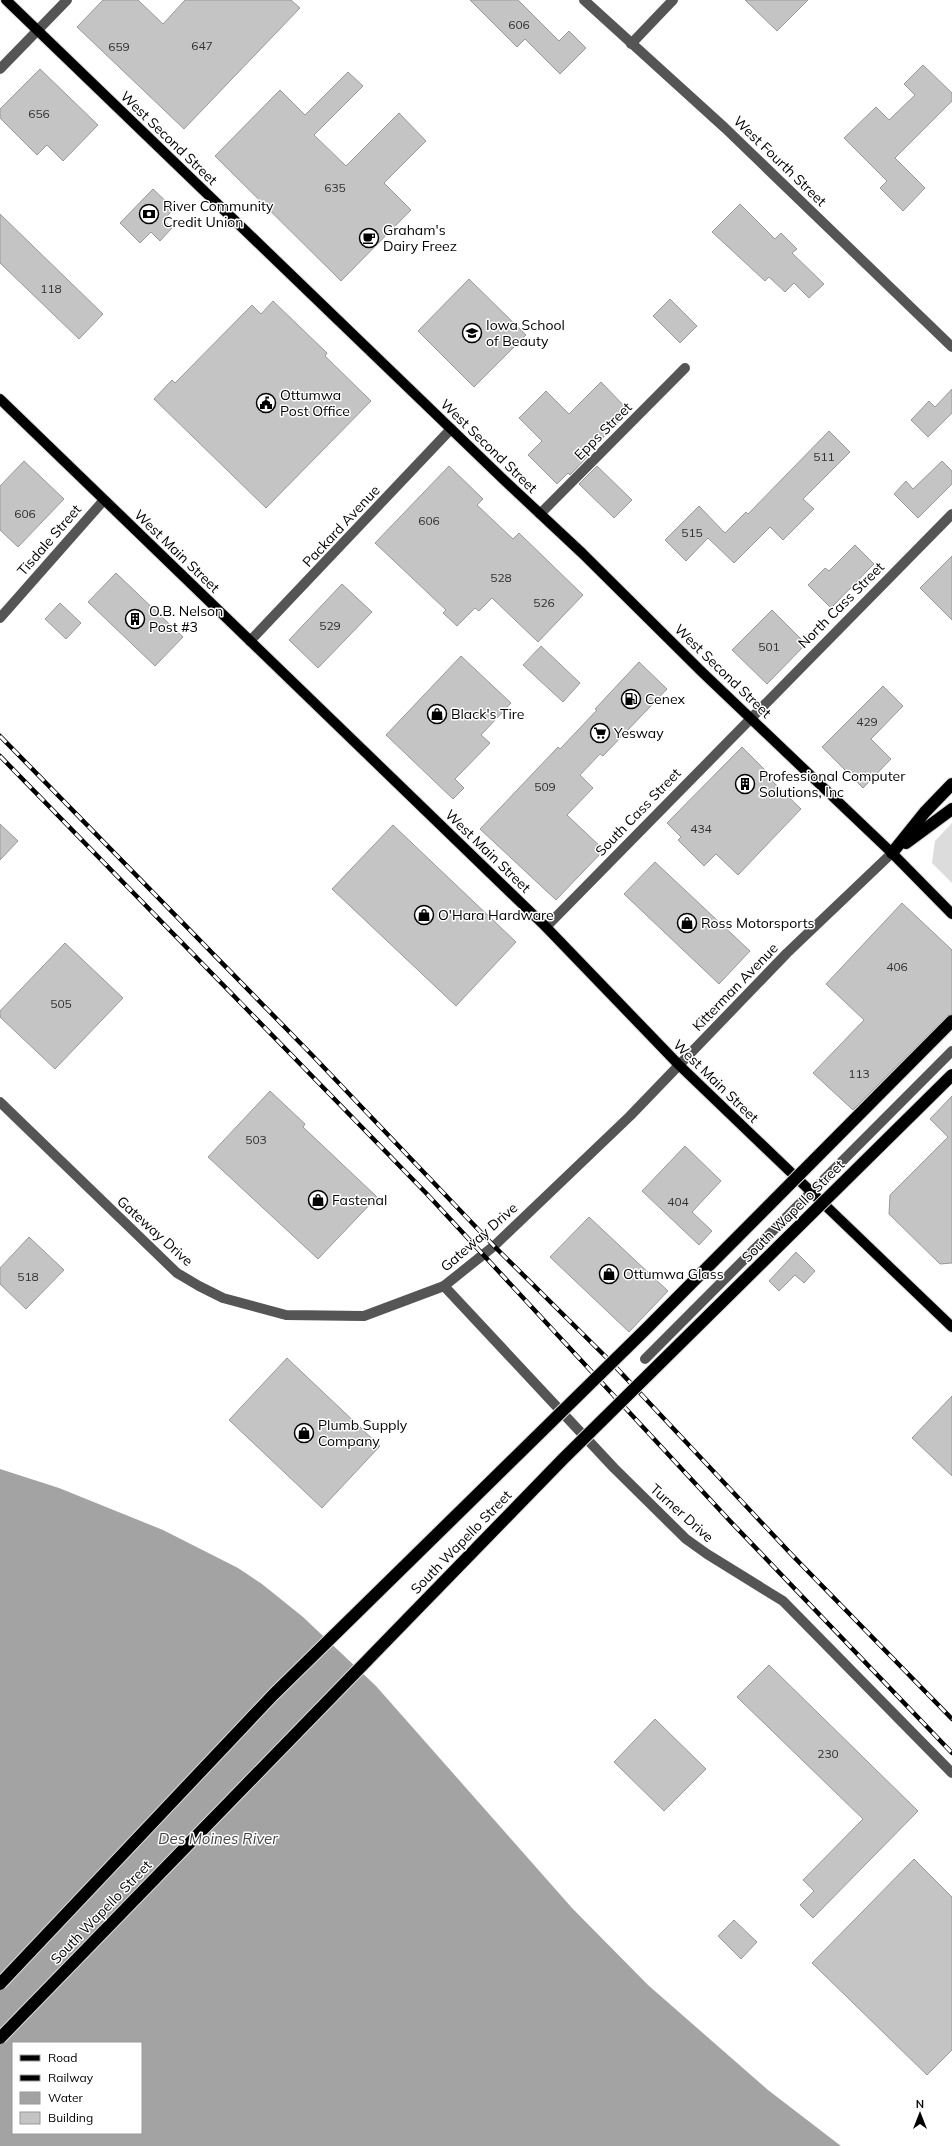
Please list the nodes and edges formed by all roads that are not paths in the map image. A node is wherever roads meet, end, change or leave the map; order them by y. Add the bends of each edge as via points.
1 (6, 0) edge
2 (67, 0) edge
3 (584, 0) edge
4 (673, 0) edge
5 (36, 30) junction
6 (630, 44) junction
7 (0, 69) edge
8 (952, 347) edge
9 (685, 368) dead end
10 (0, 399) edge
11 (451, 429) junction
12 (104, 500) junction
13 (540, 514) junction
14 (952, 514) edge
15 (0, 618) edge
16 (250, 641) junction
17 (751, 717) junction
18 (952, 784) edge
19 (952, 809) edge
20 (892, 853) junction
21 (952, 914) edge
22 (546, 927) junction
23 (952, 1021) edge
24 (952, 1051) edge
25 (679, 1065) junction
26 (952, 1075) edge
27 (0, 1102) edge
28 (566, 1177) joint
29 (811, 1192) junction
30 (444, 1286) junction
31 (952, 1327) edge
32 (646, 1359) dead end
33 (952, 1773) edge
34 (0, 1984) edge
35 (0, 2038) edge

1 - 5 main road, West Second Street
2 - 5 street
3 - 6 street, West Fourth Street
4 - 6 street
5 - 7 street
5 - 11 main road, West Second Street
6 - 8 street, West Fourth Street via 725,128
9 - 13 street, Epps Street
10 - 12 main road, West Main Street
11 - 13 main road, West Second Street
11 - 16 street, Packard Avenue
12 - 15 street, Tisdale Street
12 - 16 main road, West Main Street
13 - 17 main road, West Second Street
14 - 17 street, North Cass Street
16 - 22 main road, West Main Street
17 - 20 main road, West Second Street
17 - 22 street, South Cass Street
18 - 20 highway via 925,812
19 - 20 highway
20 - 21 main road, West Second Street
20 - 25 street, Kitterman Avenue via 787,953
22 - 25 main road, West Main Street
23 - 34 highway, South Wapello Street, bridge via 646,1329 273,1694
24 - 29 street, South Wapello Street
25 - 28 street, Kitterman Avenue
25 - 29 main road, West Main Street
26 - 35 highway, South Wapello Street, bridge via 563,1459
27 - 30 street, Gateway Drive via 178,1273 223,1298 286,1315 364,1316
28 - 30 street, Gateway Drive via 494,1246
29 - 31 main road, West Main Street
29 - 32 street, South Wapello Street
30 - 33 street, Turner Drive via 614,1468 686,1539 783,1601

